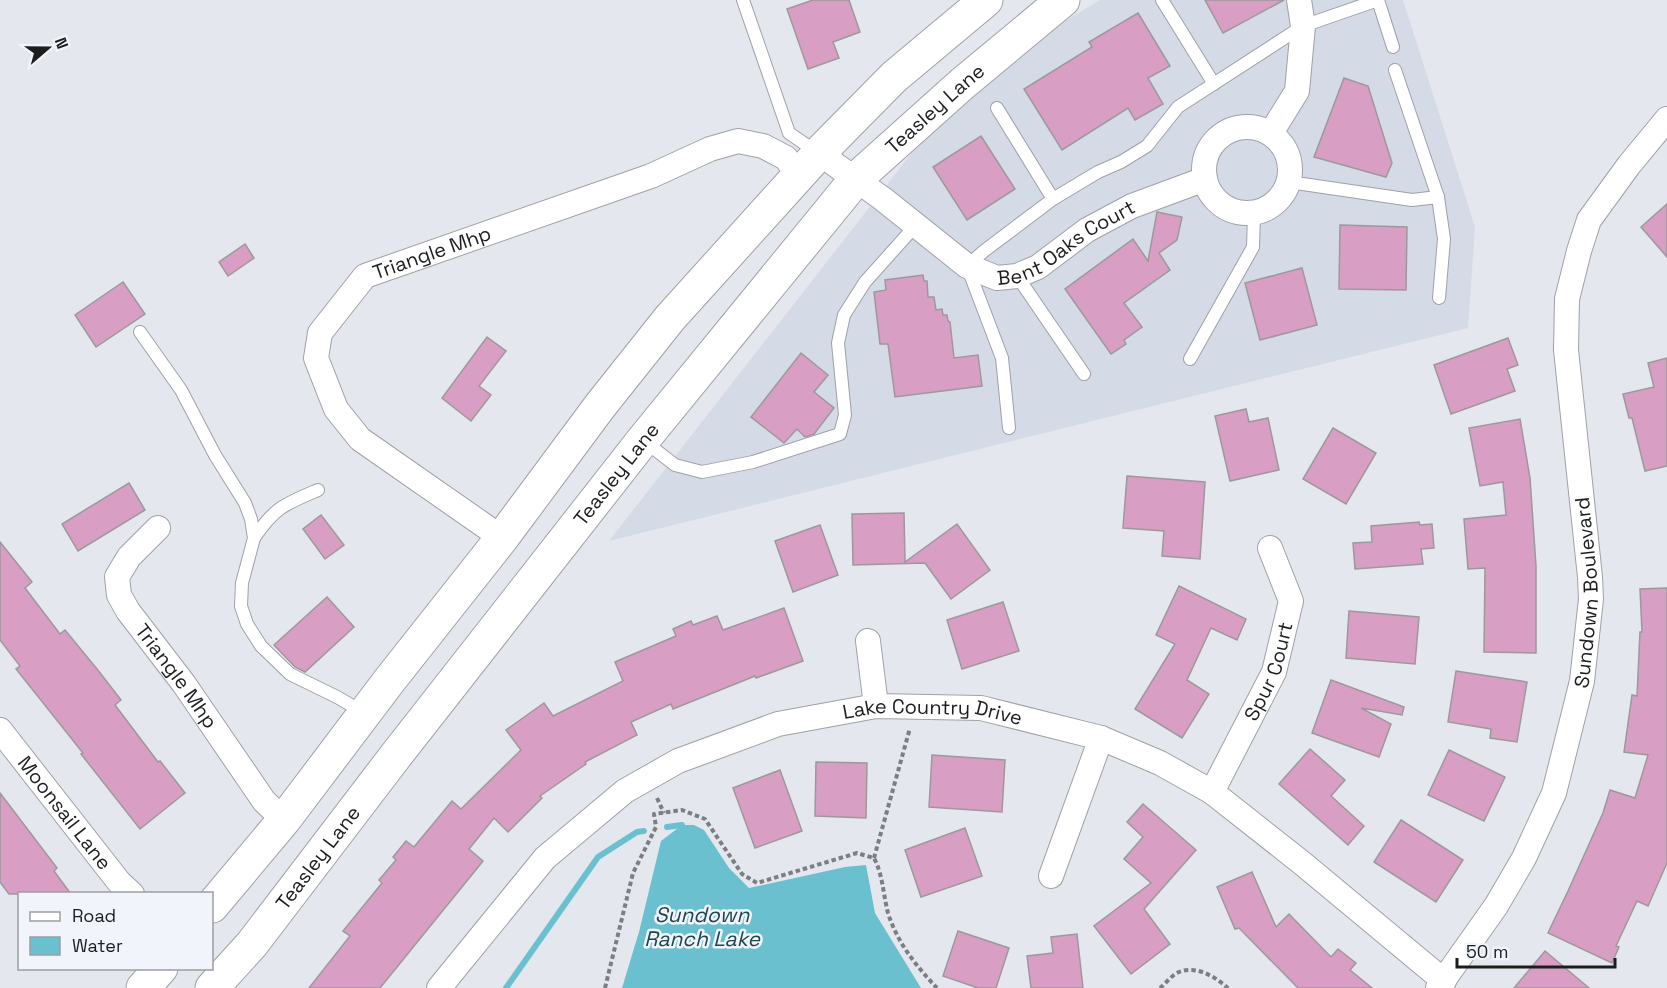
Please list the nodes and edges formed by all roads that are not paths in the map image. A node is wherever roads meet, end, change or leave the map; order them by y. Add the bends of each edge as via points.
1 (743, 0) edge
2 (986, 0) edge
3 (1063, 0) edge
4 (1162, 0) edge
5 (1299, 0) edge
6 (1378, 0) edge
7 (1303, 26) junction
8 (1393, 47) dead end
9 (1395, 70) dead end
10 (1214, 84) junction
11 (997, 108) dead end
12 (1667, 119) edge
13 (1271, 133) junction
14 (809, 164) junction
15 (856, 179) junction
16 (1205, 179) junction
17 (1289, 182) junction
18 (1438, 197) junction
19 (1053, 199) junction
20 (1254, 213) junction
21 (916, 225) junction
22 (967, 266) junction
23 (1017, 276) junction
24 (1439, 298) dead end
25 (140, 332) dead end
26 (1190, 359) dead end
27 (1084, 374) dead end
28 (1009, 428) dead end
29 (643, 440) junction
30 (318, 490) dead end
31 (158, 528) dead end
32 (254, 538) junction
33 (502, 538) junction
34 (1270, 548) dead end
35 (868, 641) dead end
36 (876, 706) junction
37 (364, 716) junction
38 (0, 730) edge
39 (1101, 738) junction
40 (1212, 792) junction
41 (284, 820) junction
42 (1051, 876) dead end
43 (130, 892) edge
44 (213, 905) edge
45 (160, 970) edge
46 (1441, 984) edge
47 (143, 988) edge
48 (212, 988) edge
49 (440, 988) edge

1 - 14 lane via 789,133
2 - 14 main road via 894,77
3 - 15 main road, Teasley Lane
4 - 10 lane
5 - 7 street
6 - 7 lane
6 - 8 lane
7 - 10 lane
7 - 13 street via 1297,91
9 - 18 lane
10 - 19 lane via 1178,107 1147,146
11 - 19 lane
12 - 46 street, Sundown Boulevard via 1589,220 1567,299 1566,350 1591,599 1582,681 1554,794 1496,906
13 - 16 street via 1241,127 1226,132 1206,156
13 - 17 street via 1280,141 1290,162
14 - 15 street, Bent Oaks Court
14 - 33 main road via 670,318
14 - 33 street, Triangle Mhp via 738,141 710,149 651,176 365,276 320,333 316,358 336,409 360,439
15 - 21 street, Bent Oaks Court
15 - 29 main road, Teasley Lane
16 - 20 street via 1221,205 1235,212
16 - 23 street, Bent Oaks Court via 1132,206 1087,230 1038,267
17 - 18 lane via 1412,200
17 - 20 street via 1283,195 1266,210
18 - 24 lane via 1444,238
19 - 22 lane
20 - 26 lane via 1253,247
21 - 22 street, Bent Oaks Court
21 - 29 lane via 865,282 844,315 838,343 845,415 840,434 753,462 702,472 675,465
22 - 23 street, Bent Oaks Court via 997,278
22 - 28 lane via 1002,358
23 - 27 lane
25 - 32 lane via 181,390 245,503
29 - 48 main road, Teasley Lane via 252,944
30 - 32 lane via 282,506
31 - 41 street, Triangle Mhp via 129,557 117,577 119,595 264,801
32 - 37 lane via 242,583 241,606 247,624 261,646 290,674 337,697
33 - 37 main road
34 - 40 street, Spur Court via 1291,601 1284,631 1274,672
35 - 36 street
36 - 39 street, Lake Country Drive via 981,708
36 - 49 street, Lake Country Drive via 778,723 678,761 625,791 545,858
37 - 41 main road
38 - 43 street, Moonsail Lane
39 - 40 street, Lake Country Drive via 1160,763
39 - 42 street
40 - 46 street, Lake Country Drive via 1302,862
41 - 44 main road
45 - 47 main road

